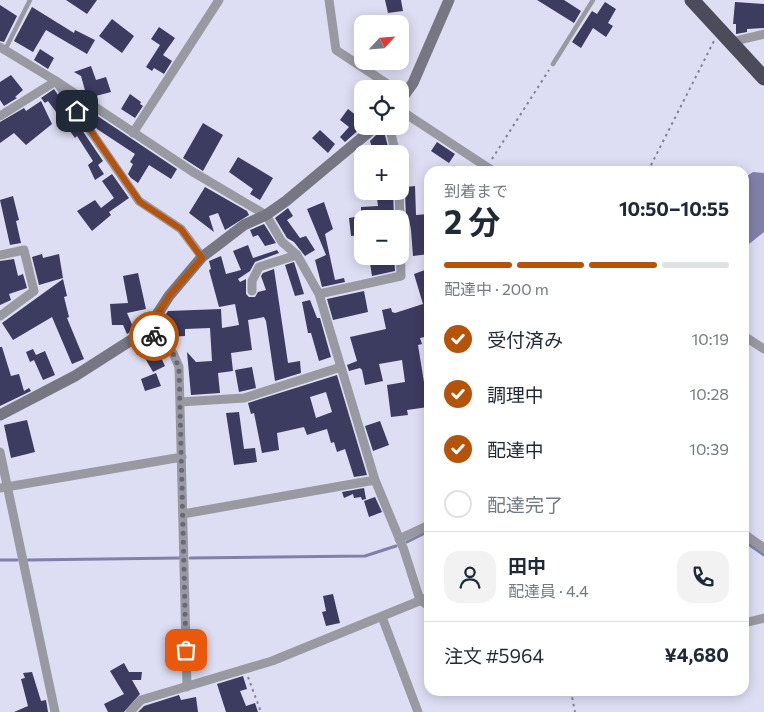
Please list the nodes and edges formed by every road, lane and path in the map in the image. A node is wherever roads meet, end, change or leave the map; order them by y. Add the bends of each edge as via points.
1 (30, 0) edge
2 (220, 0) edge
3 (329, 0) edge
4 (449, 0) edge
5 (593, 0) edge
6 (692, 0) edge
7 (720, 30) junction
8 (764, 34) edge
9 (731, 42) junction
10 (2, 48) edge
11 (553, 64) joint
12 (764, 78) edge
13 (380, 80) edge
14 (407, 80) edge
15 (56, 81) junction
16 (0, 116) edge
17 (409, 116) edge
18 (134, 133) junction
19 (365, 135) edge
20 (485, 166) edge
21 (492, 166) edge
22 (651, 166) edge
23 (266, 215) junction
24 (0, 255) edge
25 (297, 255) junction
26 (202, 258) junction
27 (401, 265) edge
28 (252, 291) dead end
29 (319, 294) junction
30 (0, 316) edge
31 (147, 330) junction
32 (749, 339) edge
33 (764, 349) edge
34 (340, 367) junction
35 (180, 402) junction
36 (0, 415) edge
37 (0, 452) edge
38 (182, 457) junction
39 (375, 480) junction
40 (4, 487) edge
41 (184, 514) junction
42 (424, 527) edge
43 (749, 538) edge
44 (399, 539) junction
45 (764, 548) edge
46 (424, 599) edge
47 (382, 617) junction
48 (764, 618) edge
49 (749, 622) edge
50 (245, 669) junction
51 (187, 687) junction
52 (572, 696) edge
53 (55, 712) edge
54 (130, 712) edge
55 (261, 712) edge
56 (418, 712) edge
57 (575, 712) edge

1 - 10 lane
2 - 18 street
3 - 13 street via 336,50
4 - 14 street
5 - 11 lane
6 - 7 highway
7 - 9 highway
7 - 22 path
8 - 9 street
9 - 12 highway
10 - 15 street
11 - 21 path
15 - 16 street
15 - 18 street
15 - 26 street via 140,202 181,229
17 - 20 street
18 - 23 street via 192,172
19 - 23 street
23 - 25 street via 282,242
23 - 26 street via 244,225
24 - 30 street via 24,250 34,291
25 - 28 street via 259,266 252,281
25 - 29 street
26 - 31 street via 169,296
27 - 29 street via 401,276
29 - 34 street
31 - 35 street via 177,359
31 - 36 street via 75,376
32 - 33 street
34 - 35 street via 244,398
34 - 39 street
35 - 38 street
37 - 40 street
38 - 40 street
38 - 41 street
39 - 41 street
39 - 44 street
40 - 53 street
41 - 51 street
42 - 44 street
43 - 45 street
44 - 46 street
46 - 47 street
47 - 50 street
47 - 56 street
48 - 49 street
50 - 51 street
50 - 55 path
51 - 54 street via 142,700
52 - 57 path

